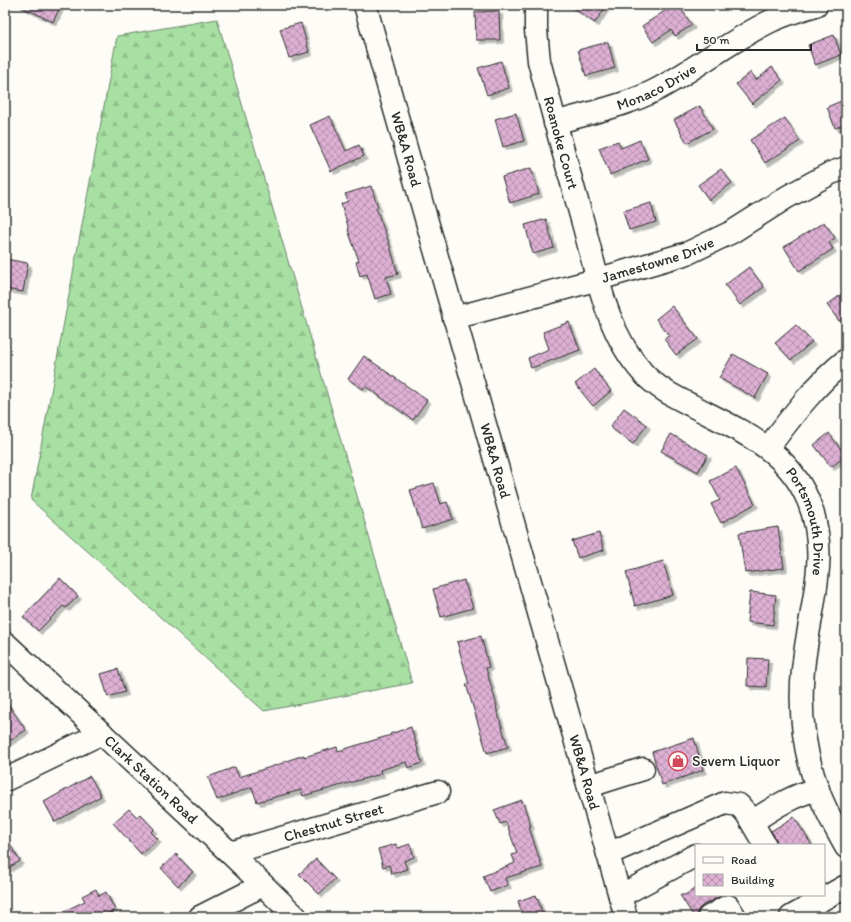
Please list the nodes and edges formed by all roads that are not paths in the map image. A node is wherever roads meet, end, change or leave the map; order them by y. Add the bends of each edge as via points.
1 (365, 5) edge
2 (536, 5) edge
3 (816, 5) edge
4 (555, 122) junction
5 (846, 168) edge
6 (599, 279) junction
7 (454, 318) junction
8 (846, 360) edge
9 (768, 448) junction
10 (5, 643) edge
11 (102, 733) junction
12 (643, 769) dead end
13 (5, 780) edge
14 (589, 786) junction
15 (818, 789) junction
16 (438, 792) dead end
17 (752, 822) junction
18 (764, 844) edge
19 (846, 847) edge
20 (230, 853) junction
21 (608, 854) junction
22 (695, 856) edge
23 (263, 885) junction
24 (846, 886) edge
25 (825, 895) edge
26 (620, 896) junction
27 (823, 896) edge
28 (795, 908) edge
29 (200, 917) edge
30 (296, 917) edge
31 (626, 917) edge
32 (709, 917) edge
33 (735, 917) edge

1 - 7 street, WB&A Road
2 - 4 street, Roanoke Court via 539,61
3 - 4 street, Monaco Drive via 773,20 655,91
4 - 6 street, Roanoke Court
5 - 6 street, Jamestowne Drive via 831,173 732,232 688,253
6 - 7 street, Jamestowne Drive
6 - 9 street, Portsmouth Drive via 618,337 644,373 662,390
7 - 14 street, WB&A Road
8 - 9 street via 811,392
9 - 15 street, Portsmouth Drive via 794,476 808,499 815,519 819,566 803,668 802,714 805,740
10 - 11 street, Clark Station Road
11 - 13 street
11 - 20 street, Clark Station Road
12 - 14 street
14 - 21 street, WB&A Road
15 - 17 street via 781,803
15 - 19 street, Portsmouth Drive
16 - 20 street, Chestnut Street
17 - 18 street
17 - 21 street via 739,805 725,803
20 - 23 street, Clark Station Road
21 - 26 street, WB&A Road
22 - 26 street
23 - 29 street
23 - 30 street, Clark Station Road
24 - 25 street
26 - 31 street, WB&A Road
27 - 28 street
32 - 33 street via 728,906

